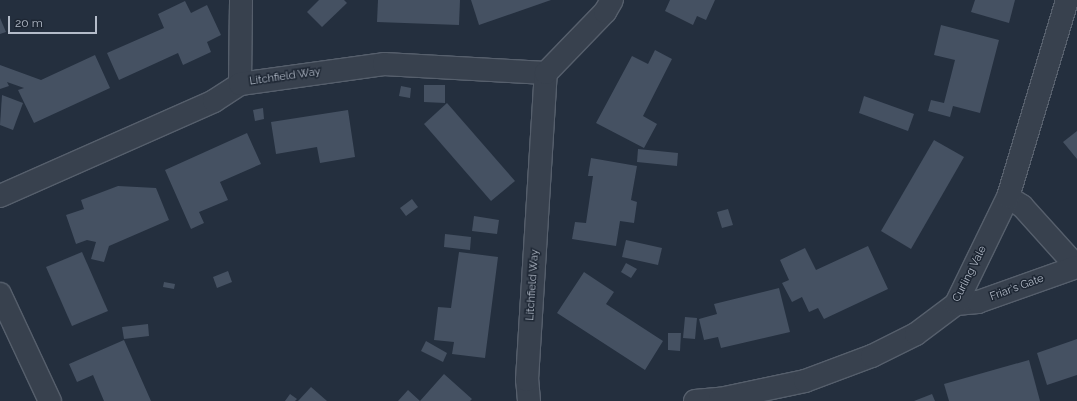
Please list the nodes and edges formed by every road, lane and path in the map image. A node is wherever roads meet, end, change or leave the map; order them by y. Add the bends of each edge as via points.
1 (241, 0) edge
2 (612, 0) edge
3 (1067, 0) edge
4 (546, 73) junction
5 (240, 84) junction
6 (0, 196) edge
7 (1008, 197) junction
8 (1077, 267) edge
9 (0, 294) edge
10 (956, 304) junction
11 (50, 401) edge
12 (529, 401) edge
13 (696, 401) edge

1 - 5 street
2 - 4 street via 605,12
3 - 7 street, Curling Vale
4 - 5 street, Litchfield Way via 384,64
4 - 12 street, Litchfield Way via 527,380
5 - 6 street, Litchfield Way via 214,101
7 - 8 street via 1022,206
7 - 10 street, Curling Vale
8 - 10 street, Friar's Gate via 978,302
9 - 11 street
10 - 13 street, Curling Vale via 916,334 872,356 805,381 720,399

